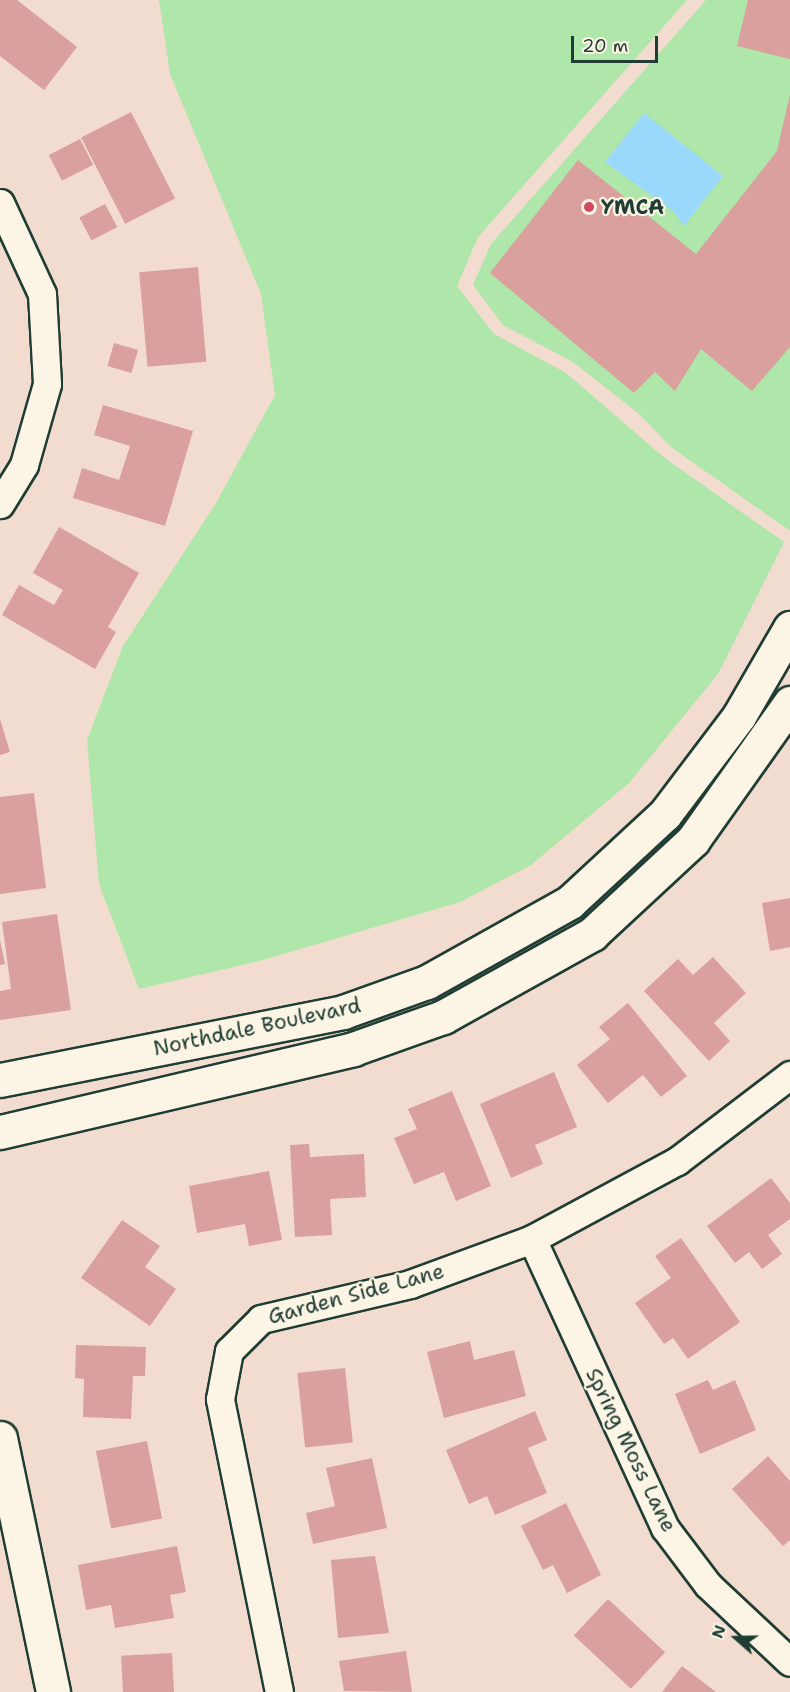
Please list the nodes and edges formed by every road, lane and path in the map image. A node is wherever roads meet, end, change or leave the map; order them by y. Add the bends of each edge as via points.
1 (0, 203) edge
2 (0, 504) edge
3 (790, 628) edge
4 (790, 703) edge
5 (790, 1075) edge
6 (0, 1080) edge
7 (0, 1132) edge
8 (532, 1239) junction
9 (0, 1438) edge
10 (790, 1662) edge
11 (52, 1692) edge
12 (279, 1692) edge

1 - 2 street via 42,294 47,384 24,465
3 - 6 street, Northdale Boulevard via 739,716 665,814 570,902 427,982 343,1012
4 - 7 street, Northdale Boulevard via 693,840 592,934 443,1017 353,1049
5 - 8 street, Garden Side Lane via 678,1161
8 - 10 street, Spring Moss Lane via 665,1528 708,1585
8 - 12 street, Garden Side Lane via 410,1284 261,1319 229,1351 220,1399
9 - 11 street

